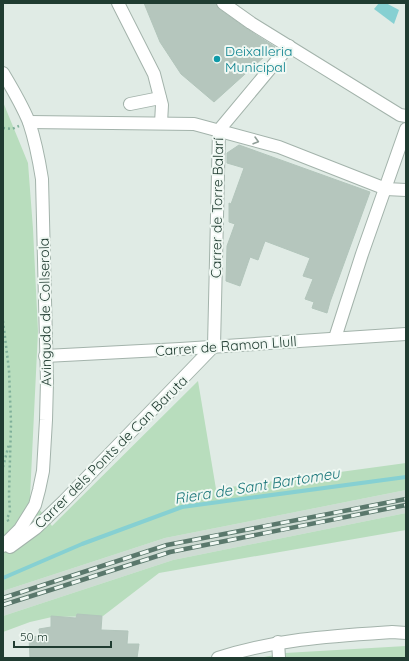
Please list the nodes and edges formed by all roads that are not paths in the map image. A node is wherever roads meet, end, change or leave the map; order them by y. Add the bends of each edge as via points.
1 (118, 3) edge
2 (223, 3) edge
3 (289, 46) junction
4 (3, 73) edge
5 (160, 98) junction
6 (130, 104) dead end
7 (406, 116) edge
8 (28, 122) junction
9 (161, 123) junction
10 (406, 129) edge
11 (219, 130) junction
12 (386, 189) junction
13 (406, 190) edge
14 (406, 334) edge
15 (335, 338) junction
16 (214, 346) junction
17 (45, 356) junction
18 (3, 546) edge
19 (3, 550) edge
20 (406, 633) edge
21 (278, 642) junction
22 (218, 658) edge
23 (279, 658) edge

1 - 5 street via 154,74
2 - 3 street
3 - 7 street via 400,115
3 - 11 street, Carrer de Torre Balarí
4 - 8 street, Avinguda de Collserola
5 - 6 street
5 - 9 street
8 - 9 street
8 - 17 street, Avinguda de Collserola via 42,179
9 - 11 street via 194,124
10 - 12 street
11 -> 12 street via 279,147
11 - 16 street, Carrer de Torre Balarí
12 - 13 street
12 - 15 street
14 - 15 street, Carrer de Ramon Llull
15 - 16 street, Carrer de Ramon Llull
16 - 17 street, Carrer de Ramon Llull
16 - 19 street, Carrer dels Ponts de Can Baruta via 36,528 13,546
17 - 18 street, Avinguda de Collserola via 46,420 43,471 39,490 34,505 20,529
20 - 21 street
21 - 22 street
21 - 23 street

